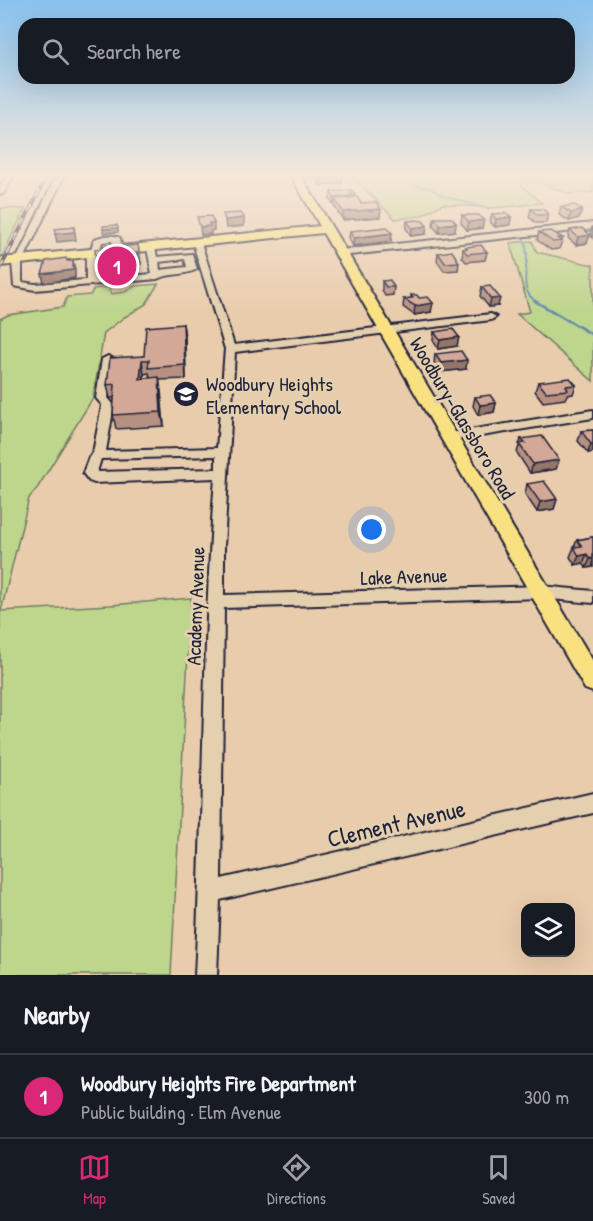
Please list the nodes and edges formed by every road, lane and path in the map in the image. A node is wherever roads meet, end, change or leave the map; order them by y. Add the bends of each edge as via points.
1 (38, 222) edge
2 (322, 222) edge
3 (593, 226) edge
4 (326, 229) junction
5 (198, 243) junction
6 (340, 253) junction
7 (92, 254) junction
8 (152, 254) junction
9 (18, 261) junction
10 (0, 262) edge
11 (157, 273) junction
12 (91, 282) junction
13 (491, 317) dead end
14 (387, 330) junction
15 (230, 349) junction
16 (108, 358) edge
17 (593, 414) edge
18 (450, 437) junction
19 (224, 452) junction
20 (99, 455) junction
21 (222, 473) junction
22 (541, 592) junction
23 (593, 597) edge
24 (215, 602) junction
25 (593, 682) edge
26 (593, 803) edge
27 (210, 892) junction
28 (206, 975) edge

1 - 9 street
2 - 4 main road, Woodbury-Glassboro Road
3 - 6 street
4 - 5 main road
4 - 6 main road, Woodbury-Glassboro Road
5 - 8 main road
5 - 15 street, Academy Avenue
6 - 14 main road, Woodbury-Glassboro Road
7 - 8 main road
7 - 9 main road
7 - 12 street
8 - 11 street
8 - 11 street via 189,256 192,269
9 - 10 main road
9 - 12 street via 17,284 35,287
11 - 12 street
13 - 14 street
14 - 15 street
14 - 18 main road, Woodbury-Glassboro Road
15 - 19 street, Academy Avenue
16 - 20 street via 102,398 108,405
17 - 18 street
18 - 22 main road, Woodbury-Glassboro Road
19 - 20 street
19 - 21 street, Academy Avenue
20 - 21 street via 90,473 94,478
21 - 24 street, Academy Avenue
22 - 23 street, Lake Avenue
22 - 24 street, Lake Avenue
22 - 25 main road, Woodbury-Glassboro Road
24 - 27 street, Academy Avenue
26 - 27 street, Clement Avenue
27 - 28 street, Academy Avenue

